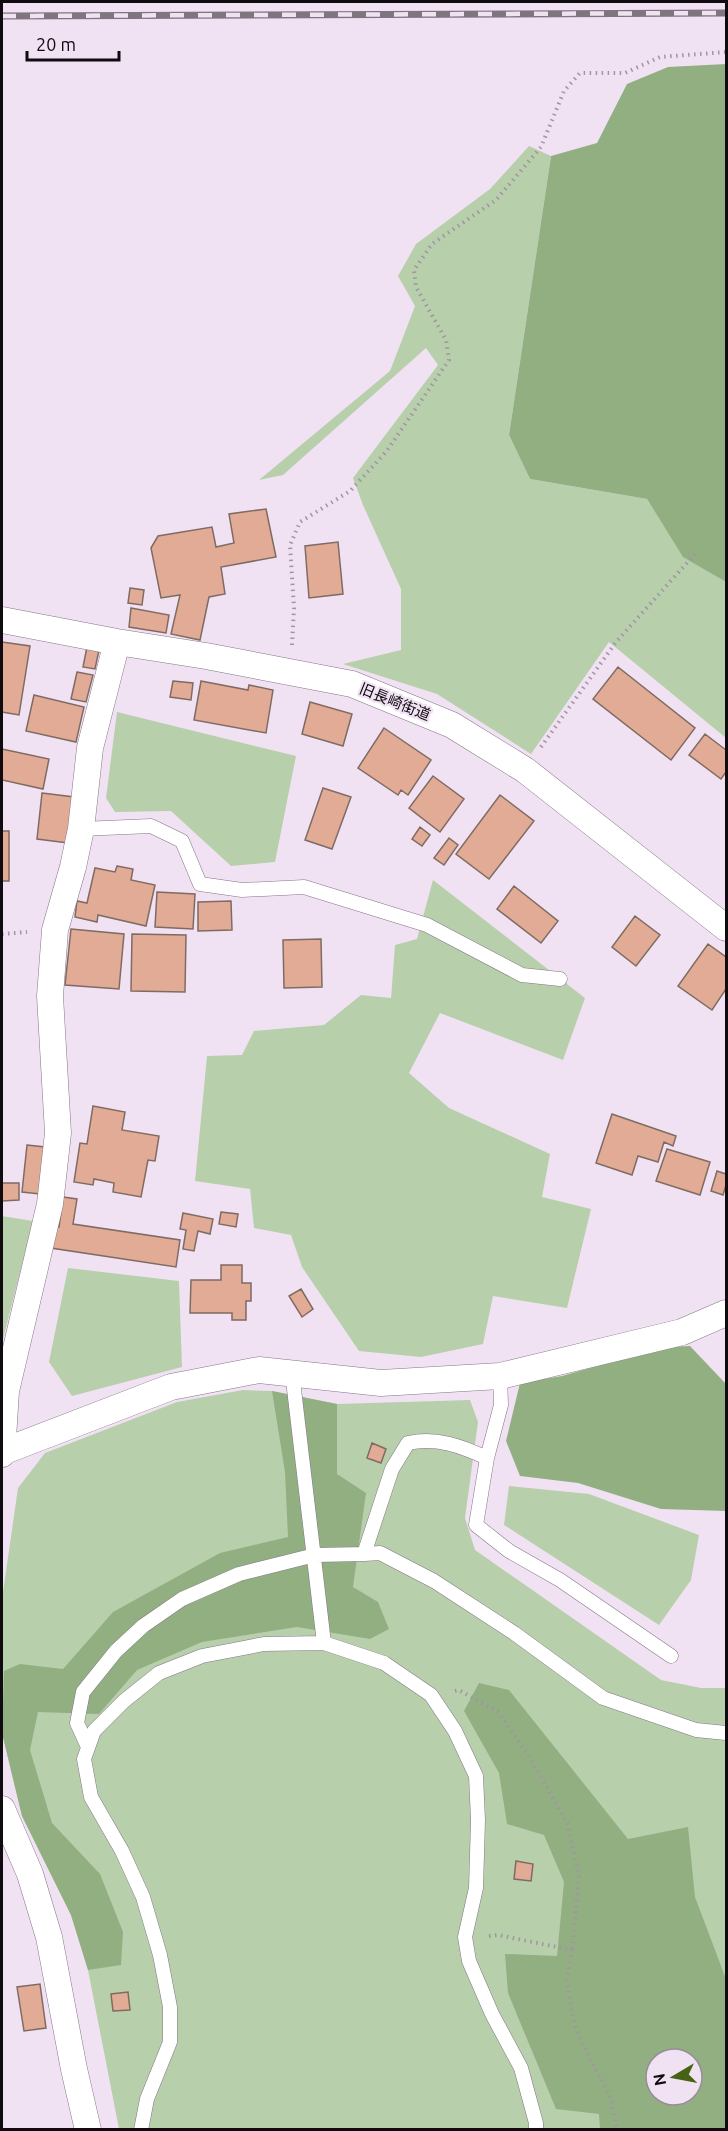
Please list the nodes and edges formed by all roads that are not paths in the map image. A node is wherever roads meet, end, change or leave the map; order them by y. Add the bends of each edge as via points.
1 (2, 620) edge
2 (117, 642) junction
3 (81, 828) junction
4 (726, 928) edge
5 (560, 979) dead end
6 (726, 1313) edge
7 (292, 1372) junction
8 (500, 1376) junction
9 (2, 1453) edge
10 (487, 1458) junction
11 (364, 1554) junction
12 (315, 1555) junction
13 (324, 1644) junction
14 (671, 1656) dead end
15 (726, 1733) edge
16 (88, 1748) junction
17 (2, 1809) edge
18 (88, 2130) edge
19 (141, 2130) edge
20 (536, 2130) edge

1 - 2 street, 旧長崎街道
2 - 3 street via 90,748
2 - 4 street, 旧長崎街道 via 352,684 452,725 525,770
3 - 5 lane via 151,826 182,842 200,884 242,890 304,886 428,926 522,975
3 - 9 street via 55,930 50,996 58,1132 50,1204 6,1391
6 - 8 street via 682,1332
7 - 8 street via 381,1383
7 - 9 street via 260,1370 171,1387
7 - 12 lane
8 - 10 lane via 501,1405
10 - 11 lane via 457,1445 423,1440 408,1443 392,1469
10 - 14 lane via 476,1525 509,1551 560,1580
11 - 12 lane
11 - 15 lane via 380,1553 434,1581 603,1698 696,1730
12 - 13 lane
12 - 16 lane via 239,1574 182,1599 143,1626 116,1651 83,1692 77,1723
13 - 16 lane via 264,1644 202,1656 159,1673 94,1731
13 - 20 lane via 384,1663 431,1695 455,1731 476,1776 476,1888 465,1937 469,1961 521,2068
16 - 19 lane via 84,1760 90,1797 143,1897 170,2007 170,2042 147,2099
17 - 18 street via 30,1874 49,1937

